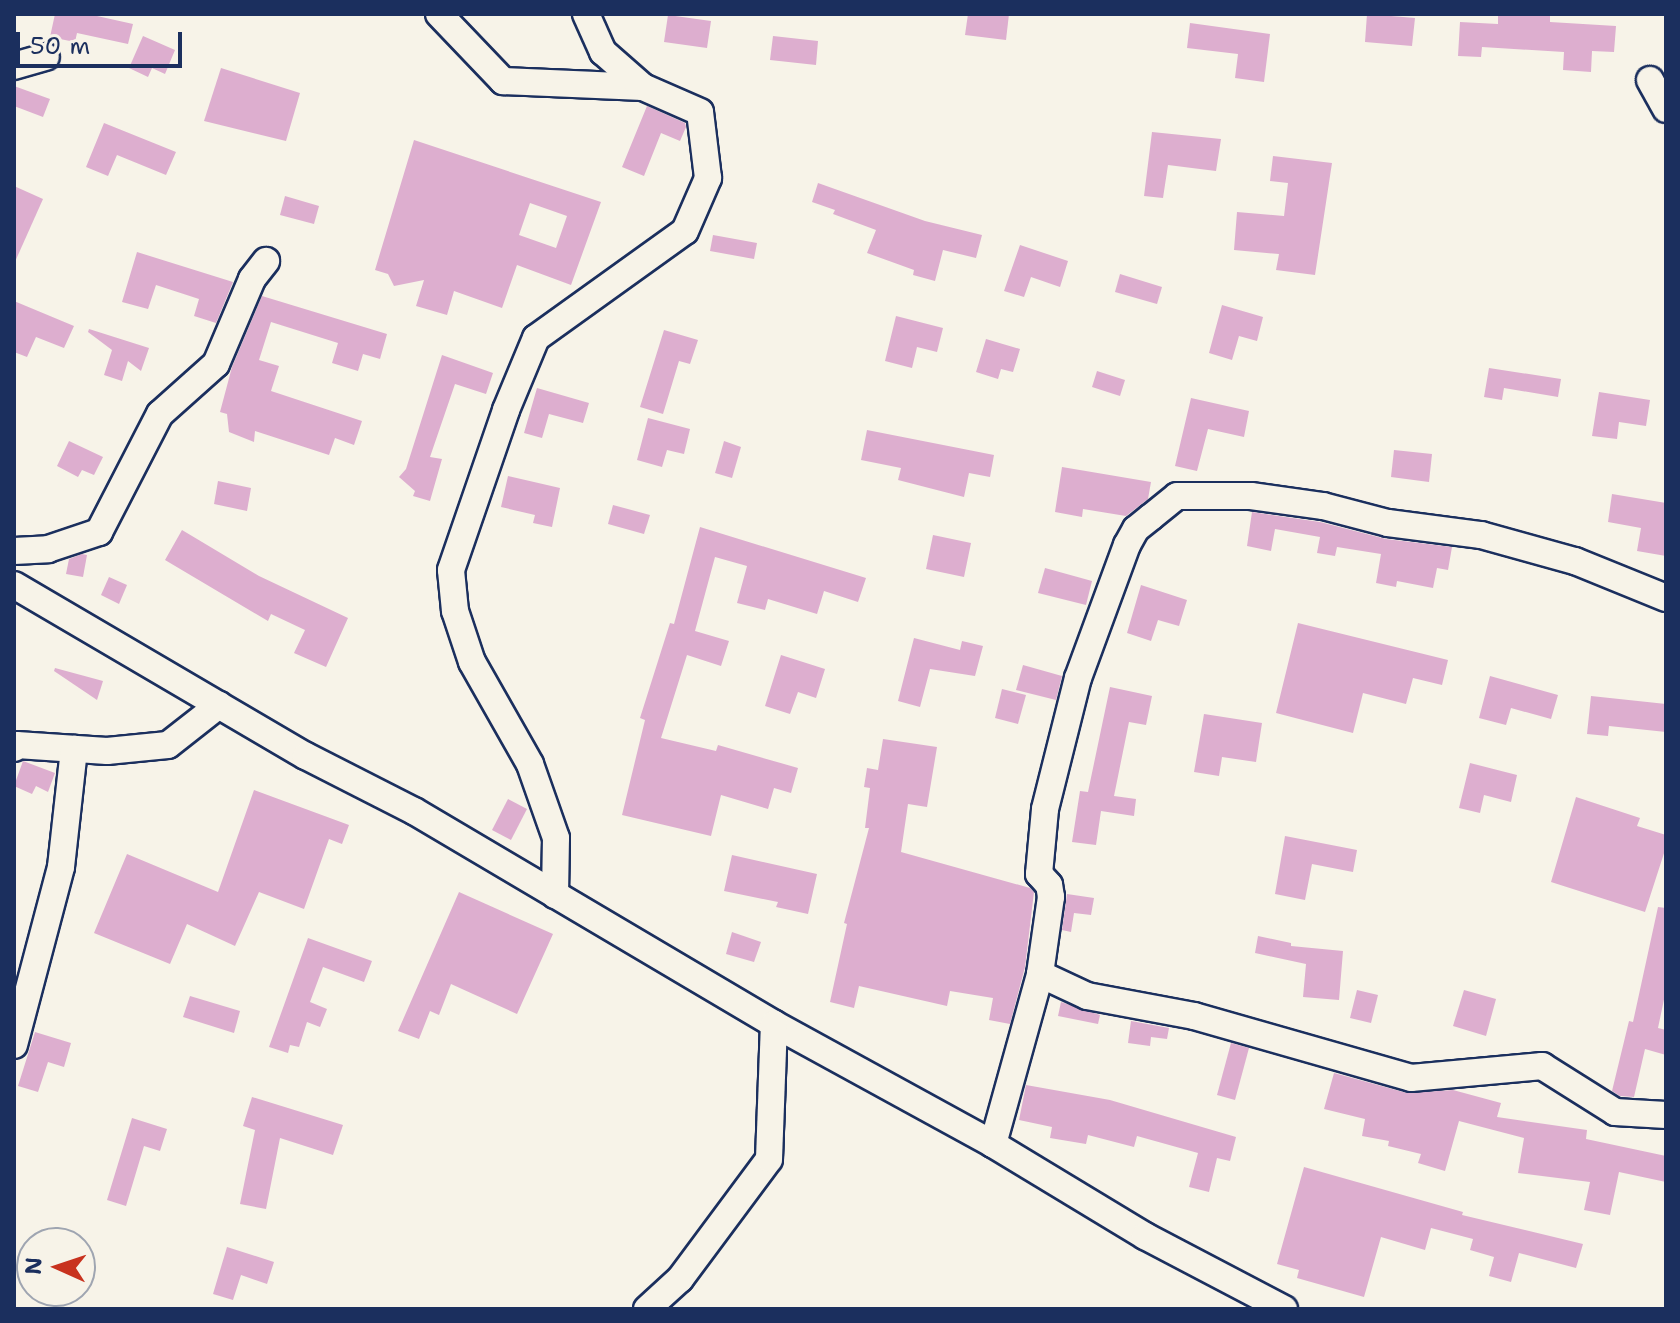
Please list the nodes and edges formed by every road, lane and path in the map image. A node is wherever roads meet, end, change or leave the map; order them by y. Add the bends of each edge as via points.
1 (439, 14) edge
2 (586, 14) edge
3 (46, 57) dead end
4 (14, 66) edge
5 (1650, 80) dead end
6 (643, 87) junction
7 (1666, 109) edge
8 (266, 261) dead end
9 (14, 551) edge
10 (14, 585) edge
11 (1666, 598) edge
12 (219, 705) junction
13 (14, 748) edge
14 (74, 749) junction
15 (555, 895) junction
16 (1040, 974) junction
17 (774, 1024) junction
18 (14, 1045) edge
19 (1666, 1115) edge
20 (993, 1144) junction
21 (647, 1309) edge
22 (1284, 1309) edge

1 - 6 street via 503,81
2 - 6 street via 603,52
3 - 4 street
5 - 7 street
6 - 15 street via 700,112 708,178 685,231 536,338 451,570 455,611 472,662 530,764 556,838
8 - 9 street via 252,279 216,364 160,414 99,532 48,549
10 - 12 street
11 - 16 street via 1575,561 1481,535 1251,496 1177,496 1136,529 1127,545 1078,678 1045,809 1039,874 1051,897
12 - 14 street via 168,745
12 - 15 street
13 - 14 street
14 - 18 street via 61,867
15 - 17 street
16 - 19 street via 1087,996 1194,1016 1411,1078 1542,1066 1615,1112
16 - 20 street
17 - 20 street
17 - 21 street via 769,1159 680,1279
20 - 22 street via 1145,1236

